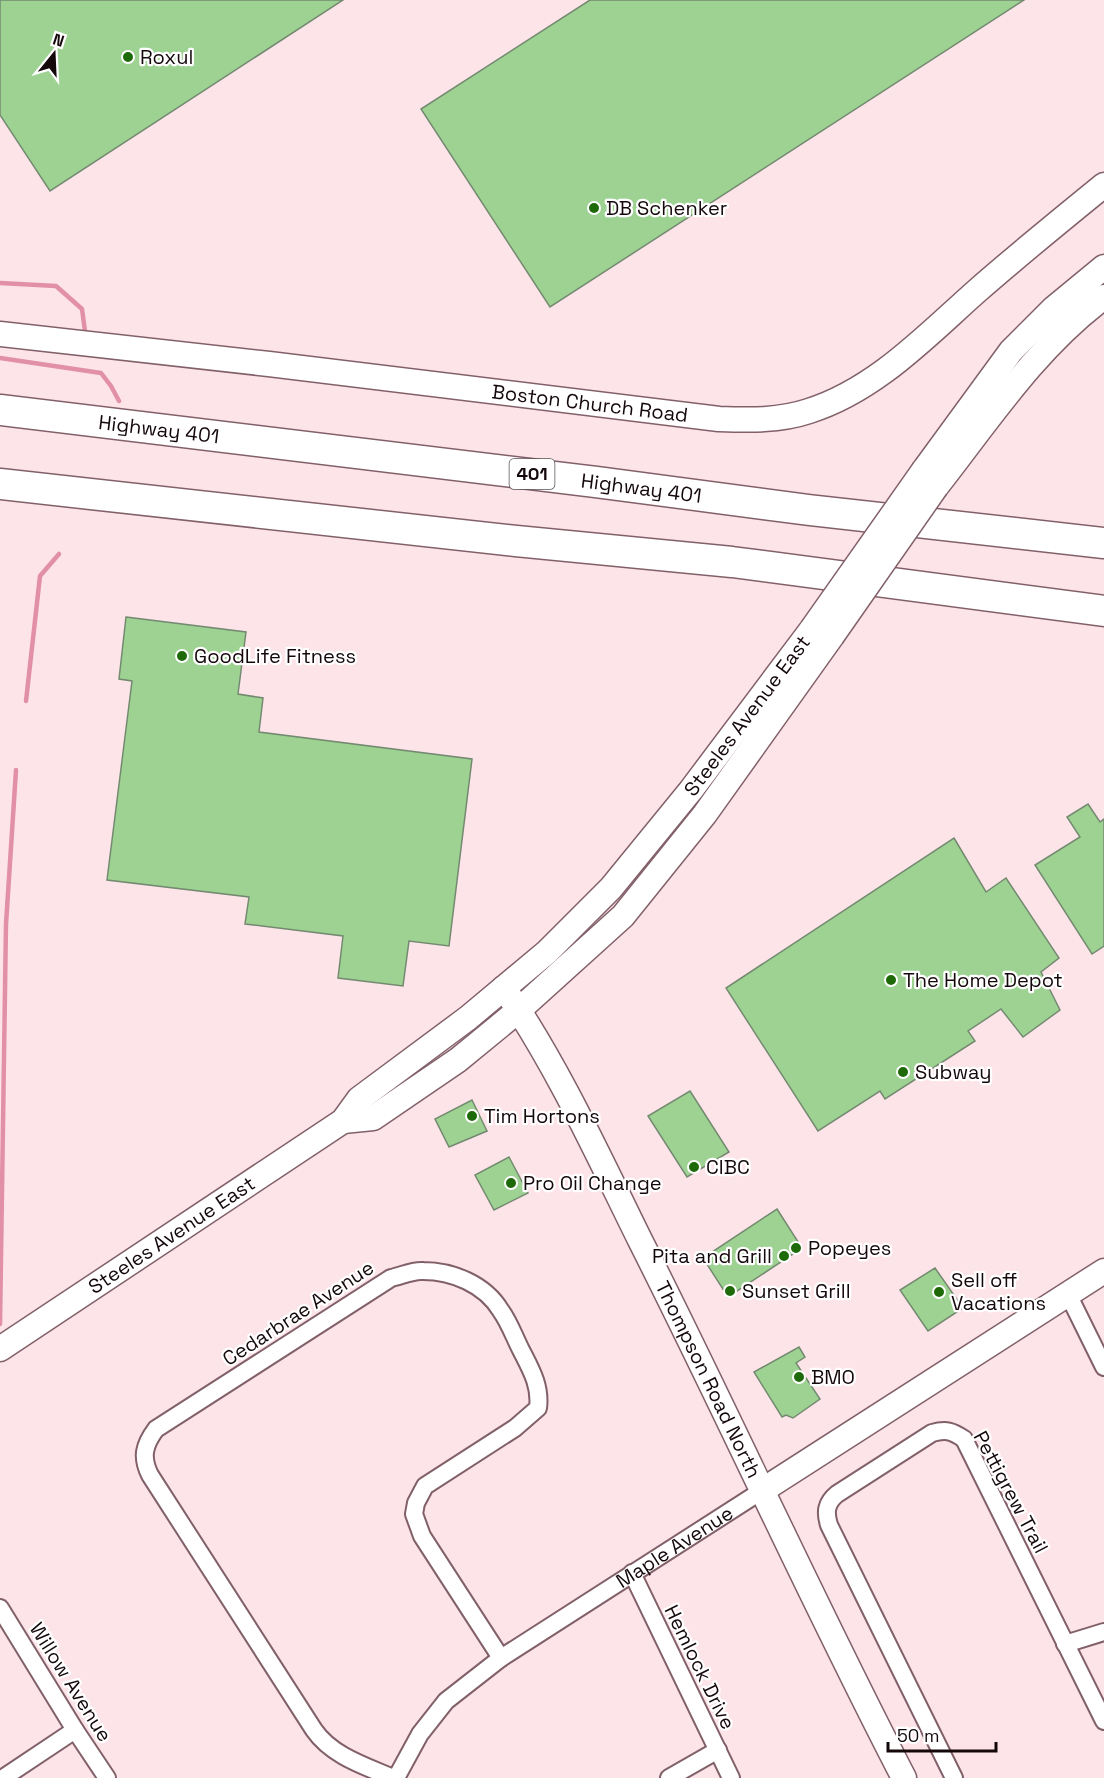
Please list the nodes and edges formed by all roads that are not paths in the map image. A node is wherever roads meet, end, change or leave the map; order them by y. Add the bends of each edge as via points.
1 (1104, 185) edge
2 (1104, 267) edge
3 (1104, 297) edge
4 (0, 334) edge
5 (0, 410) edge
6 (930, 479) junction
7 (0, 484) edge
8 (1104, 543) edge
9 (1104, 611) edge
10 (822, 632) junction
11 (504, 988) junction
12 (519, 1010) junction
13 (343, 1121) junction
14 (1104, 1271) edge
15 (1068, 1294) junction
16 (0, 1349) edge
17 (1104, 1367) edge
18 (763, 1490) junction
19 (632, 1573) junction
20 (0, 1608) edge
21 (1104, 1632) edge
22 (1065, 1644) junction
23 (501, 1658) junction
24 (1104, 1721) edge
25 (75, 1730) junction
26 (718, 1750) junction
27 (3, 1778) edge
28 (107, 1778) edge
29 (394, 1778) edge
30 (669, 1778) edge
31 (731, 1778) edge
32 (904, 1778) edge
33 (954, 1778) edge

1 - 4 main road, Boston Church Road via 887,370 833,402 783,418 707,417
2 - 6 main road, Steeles Avenue East via 1053,309 1011,351
3 - 6 main road, Steeles Avenue East via 1040,354
5 - 8 highway, Highway 401 / 401
6 - 10 main road, Steeles Avenue East, bridge
7 - 9 highway via 732,562
10 - 11 main road, Steeles Avenue East via 611,888 547,952
10 - 12 main road, Steeles Avenue East via 705,814 622,916
11 - 12 main road, Thompson Road North
11 - 13 main road, Steeles Avenue East via 359,1099
12 - 13 main road, Steeles Avenue East via 458,1060 373,1118
12 - 18 main road, Thompson Road North via 572,1101
13 - 16 main road, Steeles Avenue East
14 - 15 main road, Maple Avenue
15 - 17 street
15 - 18 main road, Maple Avenue
18 - 19 street, Maple Avenue
18 - 32 main road, Thompson Road North
19 - 23 street, Maple Avenue
19 - 26 street, Hemlock Drive
20 - 25 street, Willow Avenue
21 - 22 street
22 - 24 street, Pettigrew Trail
22 - 33 street, Pettigrew Trail via 975,1459 964,1439 953,1432 932,1433 829,1500 829,1525
23 - 29 street, Maple Avenue via 433,1715
23 - 29 street, Cedarbrae Avenue via 422,1536 414,1514 425,1486 515,1428 538,1408 538,1384 500,1309 478,1286 450,1274 420,1270 391,1278 156,1429 144,1454 150,1475 314,1730 340,1754
25 - 27 street
25 - 28 street, Willow Avenue
26 - 30 street
26 - 31 street, Hemlock Drive

